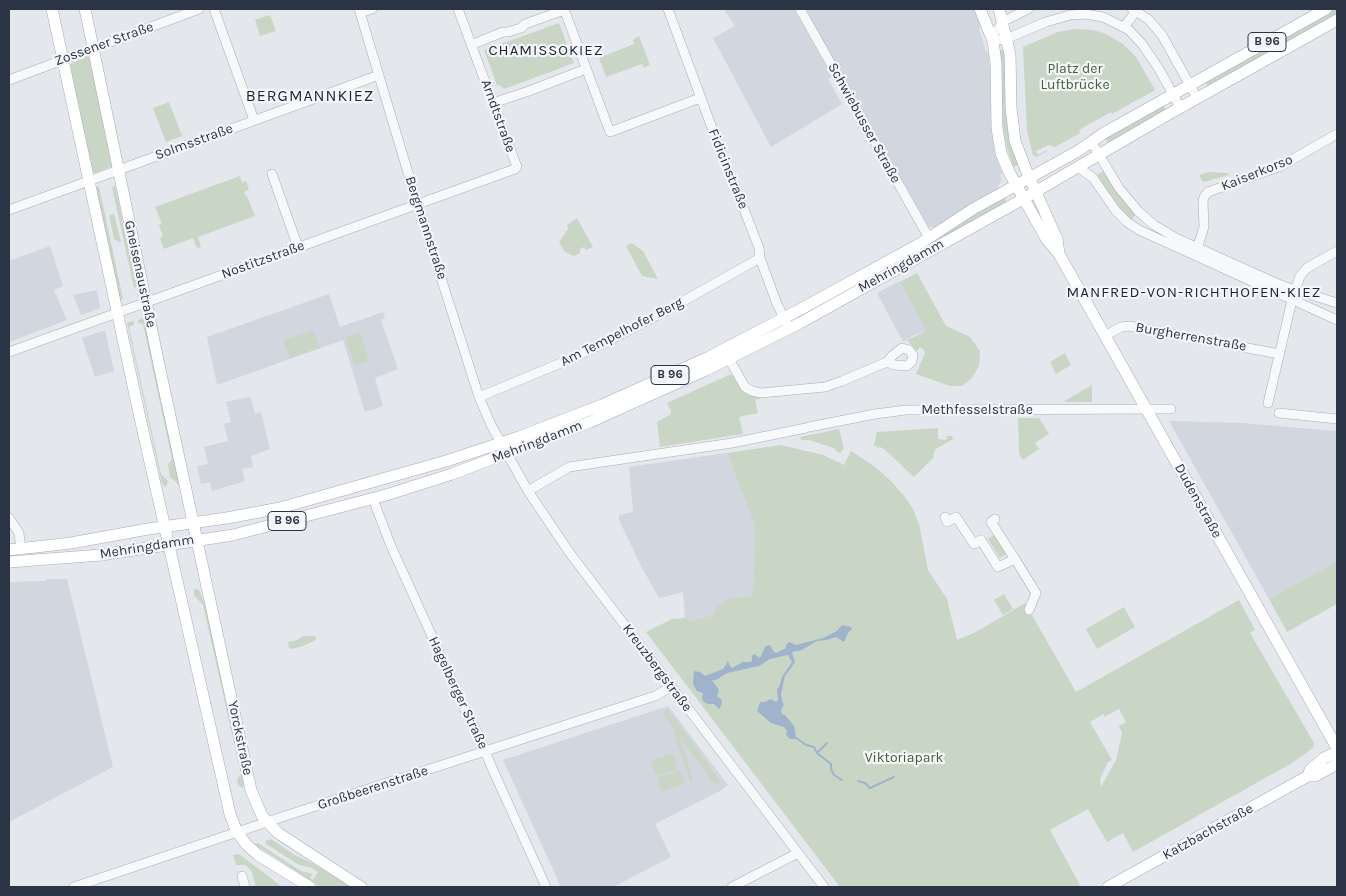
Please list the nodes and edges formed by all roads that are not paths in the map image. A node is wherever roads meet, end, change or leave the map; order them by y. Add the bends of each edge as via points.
1 (52, 9) edge
2 (85, 9) edge
3 (199, 9) edge
4 (214, 9) edge
5 (372, 9) edge
6 (458, 9) edge
7 (564, 9) edge
8 (668, 9) edge
9 (800, 9) edge
10 (980, 9) edge
11 (999, 9) edge
12 (1028, 9) edge
13 (1326, 9) edge
14 (1134, 10) edge
15 (359, 11) edge
16 (1085, 12) edge
17 (1337, 20) edge
18 (1004, 21) junction
19 (1124, 27) junction
20 (1008, 38) junction
21 (992, 39) junction
22 (471, 45) junction
23 (93, 48) junction
24 (62, 59) junction
25 (586, 69) junction
26 (378, 75) junction
27 (9, 80) edge
28 (1190, 85) junction
29 (1172, 94) junction
30 (700, 98) junction
31 (1197, 98) junction
32 (493, 103) junction
33 (1182, 106) junction
34 (254, 120) junction
35 (1337, 134) edge
36 (1092, 143) junction
37 (1099, 154) junction
38 (517, 167) joint
39 (1078, 167) junction
40 (119, 170) junction
41 (272, 174) dead end
42 (1029, 178) junction
43 (88, 181) junction
44 (1016, 186) junction
45 (1035, 192) junction
46 (1023, 199) junction
47 (418, 204) junction
48 (9, 210) edge
49 (1141, 214) junction
50 (1131, 225) junction
51 (931, 243) junction
52 (298, 247) junction
53 (1196, 251) junction
54 (1337, 251) edge
55 (1059, 254) junction
56 (760, 258) junction
57 (1295, 289) junction
58 (1292, 300) junction
59 (146, 302) junction
60 (1337, 303) edge
61 (117, 313) junction
62 (1337, 320) edge
63 (787, 323) junction
64 (1105, 336) junction
65 (9, 352) edge
66 (1280, 354) junction
67 (729, 360) junction
68 (887, 362) dead end
69 (479, 397) junction
70 (1268, 403) dead end
71 (1146, 409) junction
72 (1171, 409) dead end
73 (1279, 414) dead end
74 (1337, 419) edge
75 (501, 443) junction
76 (507, 454) junction
77 (528, 490) junction
78 (373, 498) junction
79 (945, 517) dead end
80 (9, 518) edge
81 (222, 519) junction
82 (995, 520) dead end
83 (193, 523) junction
84 (132, 532) junction
85 (166, 536) junction
86 (225, 536) junction
87 (196, 540) junction
88 (9, 550) edge
89 (21, 550) junction
90 (136, 550) junction
91 (1015, 558) junction
92 (9, 562) edge
93 (1029, 610) dead end
94 (672, 687) junction
95 (1337, 748) edge
96 (486, 752) junction
97 (1337, 752) edge
98 (1337, 764) edge
99 (1308, 776) junction
100 (266, 823) junction
101 (237, 832) junction
102 (798, 853) junction
103 (242, 876) dead end
104 (84, 886) edge
105 (74, 887) edge
106 (245, 887) edge
107 (310, 887) edge
108 (360, 887) edge
109 (546, 887) edge
110 (732, 887) edge
111 (824, 887) edge
112 (1108, 887) edge

1 - 24 main road
2 - 23 main road, Gneisenaustraße
3 - 23 street, Zossener Straße
4 - 34 street
5 - 15 street
6 - 22 street, Arndtstraße
7 - 22 street
7 - 25 street
8 - 30 street, Fidicinstraße
9 - 51 street, Schwiebusser Straße
10 - 21 main road
11 - 18 main road
12 - 18 street
13 - 28 main road, B 96
14 - 19 street
14 - 28 street via 1162,36
15 - 26 street, Bergmannstraße
16 - 19 street
16 - 20 street via 1059,18
17 - 31 main road, B 96
18 - 20 main road
18 - 21 street
19 - 29 street via 1148,51
20 - 21 street
20 - 42 main road via 1012,70 1012,127
21 - 44 main road via 996,63 997,128 1001,152
22 - 32 street, Arndtstraße
23 - 24 street, Zossener Straße
23 - 40 main road, Gneisenaustraße
24 - 27 street, Zossener Straße
24 - 43 main road
25 - 30 street via 610,132
25 - 32 street
26 - 34 street, Solmsstraße
26 - 47 street, Bergmannstraße
28 - 29 main road, B 96
28 - 31 street
29 - 33 street
29 - 36 main road, B 96
30 - 56 street, Fidicinstraße via 736,186
31 - 33 main road, B 96
32 - 38 street, Arndtstraße
33 - 37 main road, B 96
34 - 40 street, Solmsstraße
35 - 53 street, Kaiserkorso via 1281,166 1208,192 1204,197 1204,227
36 - 37 street
36 - 42 main road, B 96
37 - 39 main road, B 96
37 - 49 street via 1119,188
38 - 47 street, Nostitzstraße
39 - 45 main road, B 96
39 - 50 street via 1093,178 1116,211
40 - 43 street, Solmsstraße
40 - 59 main road, Gneisenaustraße
41 - 52 street
42 - 44 main road, B 96
42 - 45 main road
43 - 48 street, Solmsstraße
43 - 61 main road
44 - 46 main road
44 - 51 main road, Mehringdamm / B 96 via 973,209
45 - 46 main road, B 96
45 - 55 main road, Dudenstraße via 1057,239
46 - 51 main road, Mehringdamm / B 96
46 - 55 main road, Dudenstraße
47 - 52 street, Nostitzstraße
47 - 69 street, Bergmannstraße
49 - 50 street
49 - 53 street
50 - 53 street via 1145,234
51 - 63 main road, Mehringdamm / B 96
52 - 59 street, Nostitzstraße
53 - 57 street
53 - 58 street
54 - 57 street via 1305,269
55 - 64 main road, Dudenstraße
56 - 63 street, Fidicinstraße
56 - 69 street, Am Tempelhofer Berg via 610,340
57 - 58 street
57 - 60 street
58 - 62 street
58 - 66 street
59 - 61 street, Nostitzstraße
59 - 83 main road, Gneisenaustraße
61 - 65 street, Nostitzstraße
61 - 85 main road
63 - 67 main road, Mehringdamm / B 96
63 - 75 main road, Mehringdamm / B 96 via 574,416
64 - 66 street, Burgherrenstraße via 1128,326
64 - 71 main road, Dudenstraße
66 - 70 street
67 - 68 street via 745,387 761,393 825,387
67 - 76 main road, Mehringdamm / B 96 via 634,403
69 - 75 street, Bergmannstraße
71 - 72 street, Methfesselstraße
71 - 77 street, Methfesselstraße via 906,410 875,414 732,443 570,467
71 - 95 main road, Dudenstraße
73 - 74 street
75 - 76 street, Kreuzbergstraße
75 - 81 main road, Mehringdamm / B 96 via 312,500
76 - 77 street, Kreuzbergstraße
76 - 78 main road, Mehringdamm / B 96
77 - 94 street, Kreuzbergstraße via 569,552
78 - 86 main road, Mehringdamm / B 96
78 - 96 street, Hagelberger Straße via 391,546
79 - 91 street via 947,522 956,516 974,544 981,540 998,567
80 - 89 street via 19,533
81 - 83 main road, Mehringdamm / B 96
81 - 86 main road
82 - 91 street via 991,522
83 - 85 main road, Mehringdamm / B 96
83 - 87 main road, Gneisenaustraße
84 - 85 main road, Mehringdamm / B 96
84 - 89 main road, Mehringdamm / B 96
84 - 90 main road
85 - 87 main road, Mehringdamm / B 96
85 - 90 main road, Mehringdamm / B 96
85 - 101 main road, Yorckstraße via 230,814
86 - 87 main road, Mehringdamm / B 96
87 - 100 main road, Yorckstraße via 251,790
88 - 89 main road, Mehringdamm / B 96
90 - 92 main road, Mehringdamm / B 96
91 - 93 street via 1036,593
94 - 96 street, Großbeerenstraße via 655,696
94 - 102 street, Kreuzbergstraße
96 - 100 street, Großbeerenstraße
96 - 109 street, Hagelberger Straße
97 - 99 main road, Katzbachstraße via 1324,758
98 - 99 main road, Katzbachstraße
99 - 112 main road, Katzbachstraße
100 - 101 street, Großbeerenstraße
100 - 108 main road, Yorckstraße
101 - 104 street, Großbeerenstraße
101 - 107 main road, Yorckstraße via 258,855
102 - 110 street
102 - 111 street, Kreuzbergstraße
103 - 106 street
104 - 105 street, Großbeerenstraße

